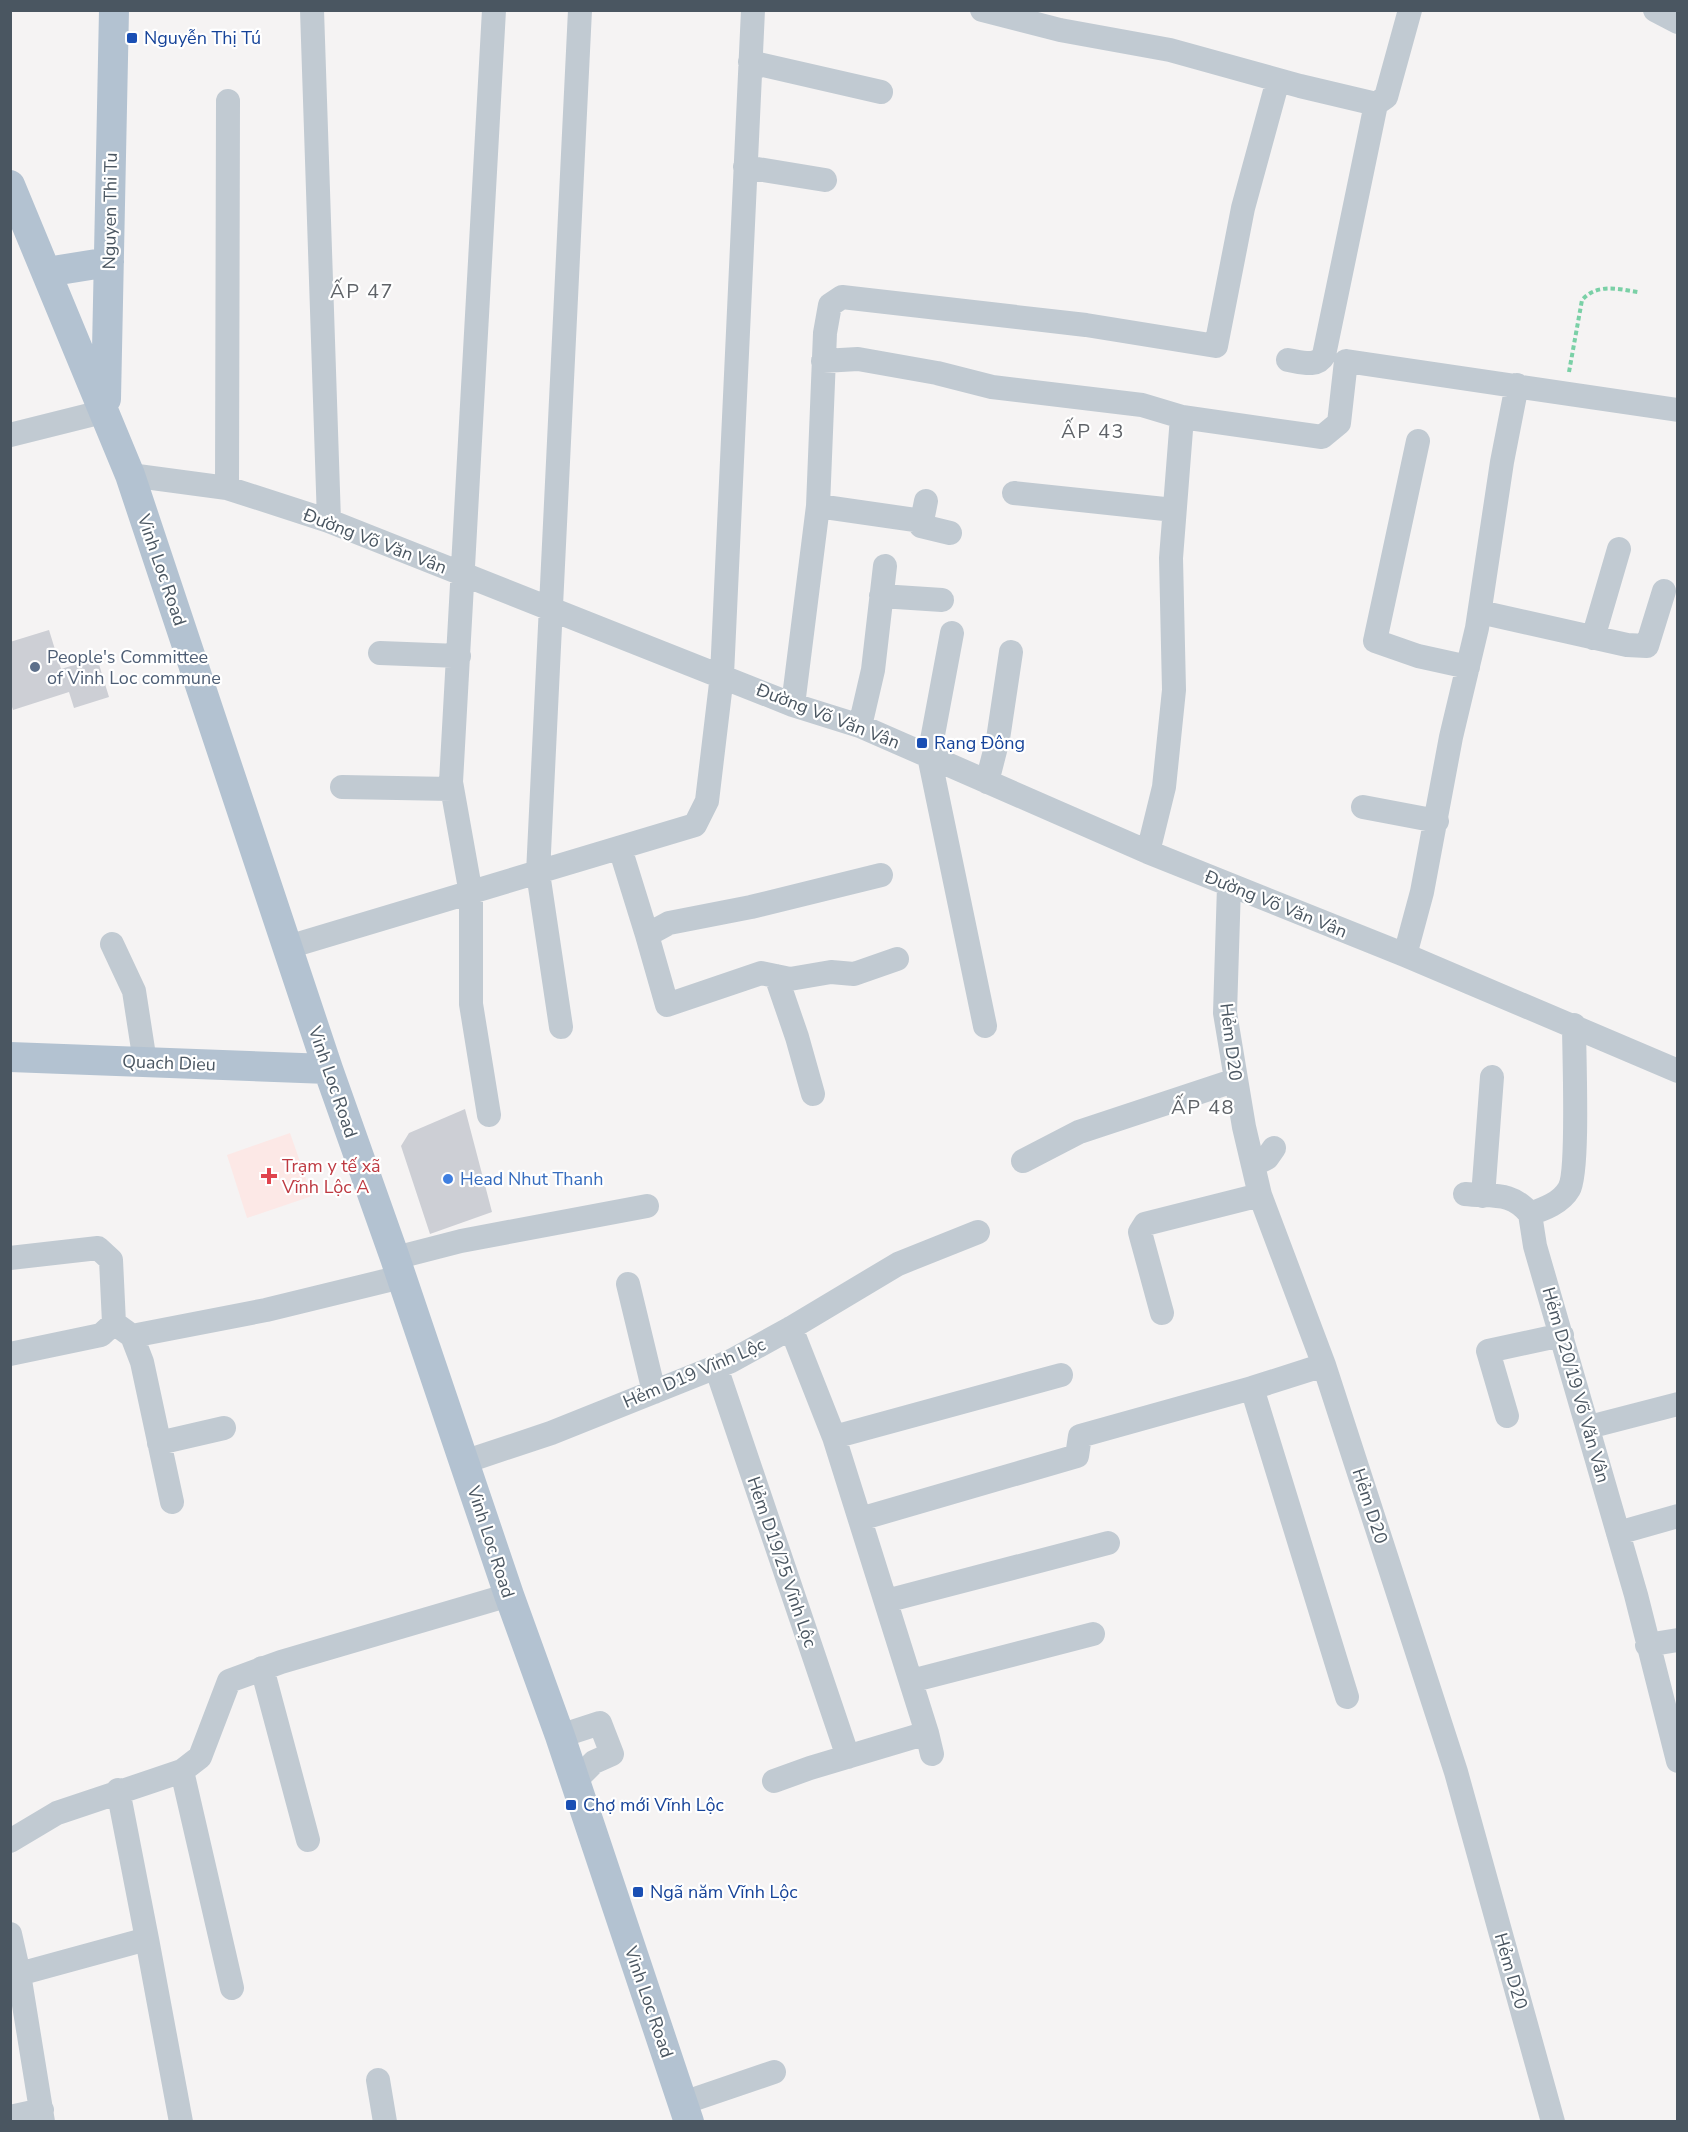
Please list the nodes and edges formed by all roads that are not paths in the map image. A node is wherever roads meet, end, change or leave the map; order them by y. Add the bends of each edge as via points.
1 (114, 10) edge
2 (312, 10) edge
3 (494, 10) edge
4 (580, 10) edge
5 (753, 10) edge
6 (982, 10) edge
7 (1410, 10) edge
8 (1655, 10) edge
9 (1677, 22) edge
10 (750, 62) junction
11 (1278, 80) junction
12 (881, 92) dead end
13 (228, 101) dead end
14 (1376, 104) junction
15 (745, 167) junction
16 (825, 180) dead end
17 (10, 185) edge
18 (109, 262) junction
19 (47, 272) junction
20 (1288, 360) dead end
21 (824, 361) junction
22 (1517, 385) junction
23 (1677, 410) edge
24 (106, 411) junction
25 (1182, 417) junction
26 (10, 435) edge
27 (1418, 441) dead end
28 (130, 475) junction
29 (227, 488) junction
30 (1014, 494) dead end
31 (818, 506) junction
32 (1174, 510) junction
33 (329, 522) junction
34 (950, 533) dead end
35 (1619, 549) dead end
36 (885, 566) dead end
37 (465, 576) junction
38 (1664, 591) dead end
39 (881, 596) junction
40 (942, 600) dead end
41 (549, 610) junction
42 (1480, 612) junction
43 (952, 633) dead end
44 (1593, 638) junction
45 (1011, 652) dead end
46 (380, 653) dead end
47 (459, 656) junction
48 (1468, 666) junction
49 (722, 675) junction
50 (793, 705) junction
51 (860, 726) junction
52 (929, 756) junction
53 (987, 782) junction
54 (342, 787) dead end
55 (452, 789) junction
56 (1363, 807) dead end
57 (1437, 821) junction
58 (620, 848) junction
59 (1148, 852) junction
60 (538, 873) junction
61 (881, 875) dead end
62 (1229, 886) junction
63 (471, 894) junction
64 (646, 934) junction
65 (112, 944) dead end
66 (288, 947) junction
67 (1405, 954) junction
68 (897, 959) dead end
69 (776, 976) junction
70 (1574, 1025) junction
71 (985, 1026) dead end
72 (561, 1027) dead end
73 (10, 1057) edge
74 (145, 1062) junction
75 (328, 1069) junction
76 (1677, 1071) edge
77 (1492, 1077) dead end
78 (1236, 1080) junction
79 (813, 1094) dead end
80 (489, 1115) dead end
81 (1023, 1161) dead end
82 (1260, 1196) junction
83 (647, 1206) dead end
84 (1530, 1214) junction
85 (978, 1232) dead end
86 (10, 1258) edge
87 (398, 1268) junction
88 (628, 1284) dead end
89 (1162, 1313) dead end
90 (792, 1328) junction
91 (123, 1329) junction
92 (1562, 1335) junction
93 (10, 1354) edge
94 (1324, 1365) junction
95 (716, 1367) junction
96 (1061, 1375) dead end
97 (1252, 1388) junction
98 (654, 1392) junction
99 (1677, 1404) edge
100 (1507, 1416) dead end
101 (1589, 1427) junction
102 (224, 1428) dead end
103 (834, 1437) junction
104 (159, 1443) junction
105 (464, 1462) junction
106 (172, 1502) dead end
107 (1677, 1516) edge
108 (860, 1519) junction
109 (1618, 1533) junction
110 (1108, 1543) dead end
111 (509, 1595) junction
112 (886, 1601) junction
113 (1093, 1634) dead end
114 (1677, 1640) edge
115 (1647, 1645) junction
116 (262, 1668) junction
117 (911, 1681) junction
118 (1347, 1697) dead end
119 (560, 1736) junction
120 (848, 1756) junction
121 (1677, 1761) edge
122 (182, 1771) junction
123 (774, 1781) dead end
124 (574, 1782) junction
125 (118, 1790) junction
126 (308, 1840) dead end
127 (10, 1841) edge
128 (10, 1934) edge
129 (147, 1939) junction
130 (19, 1974) junction
131 (232, 1988) dead end
132 (774, 2072) dead end
133 (378, 2080) dead end
134 (686, 2112) edge
135 (42, 2116) edge
136 (10, 2117) edge
137 (181, 2121) edge
138 (385, 2121) edge
139 (1553, 2121) edge

1 - 18 main road, Nguyen Thi Tu
2 - 33 street
3 - 37 street
4 - 41 street
5 - 10 street
6 - 11 street via 1060,30 1170,50
7 - 14 street via 1386,97
8 - 9 street
10 - 12 street
10 - 15 street
11 - 14 street
11 - 21 street via 1243,208 1216,346 1086,325 842,297 830,305
13 - 29 street
14 - 20 street via 1324,355 1315,364
15 - 16 street
15 - 49 street
17 - 19 main road, Vinh Loc Road
18 - 19 main road
18 - 24 main road, Nguyen Thi Tu
19 - 24 main road, Vinh Loc Road
21 - 25 street via 858,360 937,372 992,387 1142,405
21 - 31 street
22 - 23 street
22 - 25 street via 1346,362 1339,423 1322,437
22 - 42 street via 1488,544
24 - 26 street
24 - 28 main road, Vinh Loc Road
25 - 32 street
27 - 48 street via 1375,641 1418,656
28 - 29 street, Đường Võ Văn Vân
28 - 66 main road, Vinh Loc Road
29 - 33 street, Đường Võ Văn Vân
30 - 32 street
31 - 34 street via 924,511 921,526
31 - 50 street
32 - 59 street via 1174,690 1164,787
33 - 37 street, Đường Võ Văn Vân
35 - 44 street
36 - 39 street
37 - 41 street, Đường Võ Văn Vân
37 - 47 street
38 - 44 street via 1647,646
39 - 40 street
39 - 51 street via 873,670
41 - 49 street, Đường Võ Văn Vân
41 - 60 street
42 - 44 street
42 - 48 street
43 - 52 street
45 - 53 street via 998,739
46 - 47 street
47 - 55 street
48 - 57 street
49 - 50 street, Đường Võ Văn Vân
49 - 58 street via 707,801 694,825
50 - 51 street, Đường Võ Văn Vân
51 - 52 street, Đường Võ Văn Vân
52 - 53 street, Đường Võ Văn Vân
52 - 71 street
53 - 59 street, Đường Võ Văn Vân
54 - 55 street
55 - 63 street
56 - 57 street
57 - 67 street
58 - 60 street
58 - 64 street
59 - 62 street, Đường Võ Văn Vân
60 - 63 street
60 - 72 street
61 - 64 street via 669,923
62 - 67 street, Đường Võ Văn Vân
62 - 78 street, Hẻm D20 via 1225,1013
63 - 66 street
63 - 80 street via 471,1004
64 - 69 street via 667,1005 761,973
65 - 74 street via 134,991
66 - 75 main road, Vinh Loc Road
67 - 70 street, Đường Võ Văn Vân
68 - 69 street via 854,974 831,972 790,979
69 - 79 street
70 - 76 street, Đường Võ Văn Vân
70 - 84 street via 1574,1154 1570,1187 1561,1199
73 - 74 main road, Quach Dieu
74 - 75 main road, Quach Dieu
75 - 87 main road, Vinh Loc Road
77 - 84 street via 1474,1195 1519,1200
78 - 81 street via 1079,1132
78 - 82 street, Hẻm D20 via 1244,1127 1265,1157
82 - 89 street via 1142,1227 1141,1236
82 - 94 street, Hẻm D20
83 - 87 street via 461,1241
84 - 92 street, Hẻm D20/19 Võ Văn Vân via 1535,1246
85 - 90 street, Hẻm D19 Vĩnh Lộc via 898,1264
86 - 91 street via 98,1248 111,1260
87 - 91 street via 266,1310
87 - 105 main road, Vinh Loc Road
88 - 98 street
90 - 95 street, Hẻm D19 Vĩnh Lộc
90 - 103 street
91 - 93 street via 62,1346
91 - 104 street via 141,1362
92 - 100 street via 1488,1351
92 - 101 street, Hẻm D20/19 Võ Văn Vân
94 - 97 street
94 - 139 street, Hẻm D20 via 1456,1772
95 - 98 street, Hẻm D19 Vĩnh Lộc
95 - 120 street, Hẻm D19/25 Vĩnh Lộc
96 - 103 street
97 - 108 street via 1080,1436 1077,1456
97 - 118 street
98 - 105 street, Hẻm D19 Vĩnh Lộc
99 - 101 street
101 - 109 street, Hẻm D20/19 Võ Văn Vân
102 - 104 street
103 - 108 street
104 - 106 street
105 - 111 main road, Vinh Loc Road
107 - 109 street
108 - 112 street
109 - 115 street, Hẻm D20/19 Võ Văn Vân
110 - 112 street
111 - 116 street
111 - 119 main road, Vinh Loc Road
112 - 117 street
113 - 117 street
114 - 115 street
115 - 121 street, Hẻm D20/19 Võ Văn Vân
116 - 122 street via 229,1681 200,1757
116 - 126 street
117 - 120 street via 929,1743
119 - 124 main road, Vinh Loc Road
119 - 124 street via 600,1723 612,1754 594,1762
120 - 123 street
122 - 125 street
122 - 131 street
124 - 134 main road, Vinh Loc Road
125 - 127 street via 57,1814
125 - 129 street
128 - 130 street
129 - 130 street
129 - 137 street
130 - 135 street
132 - 134 street
133 - 138 street
135 - 136 street

